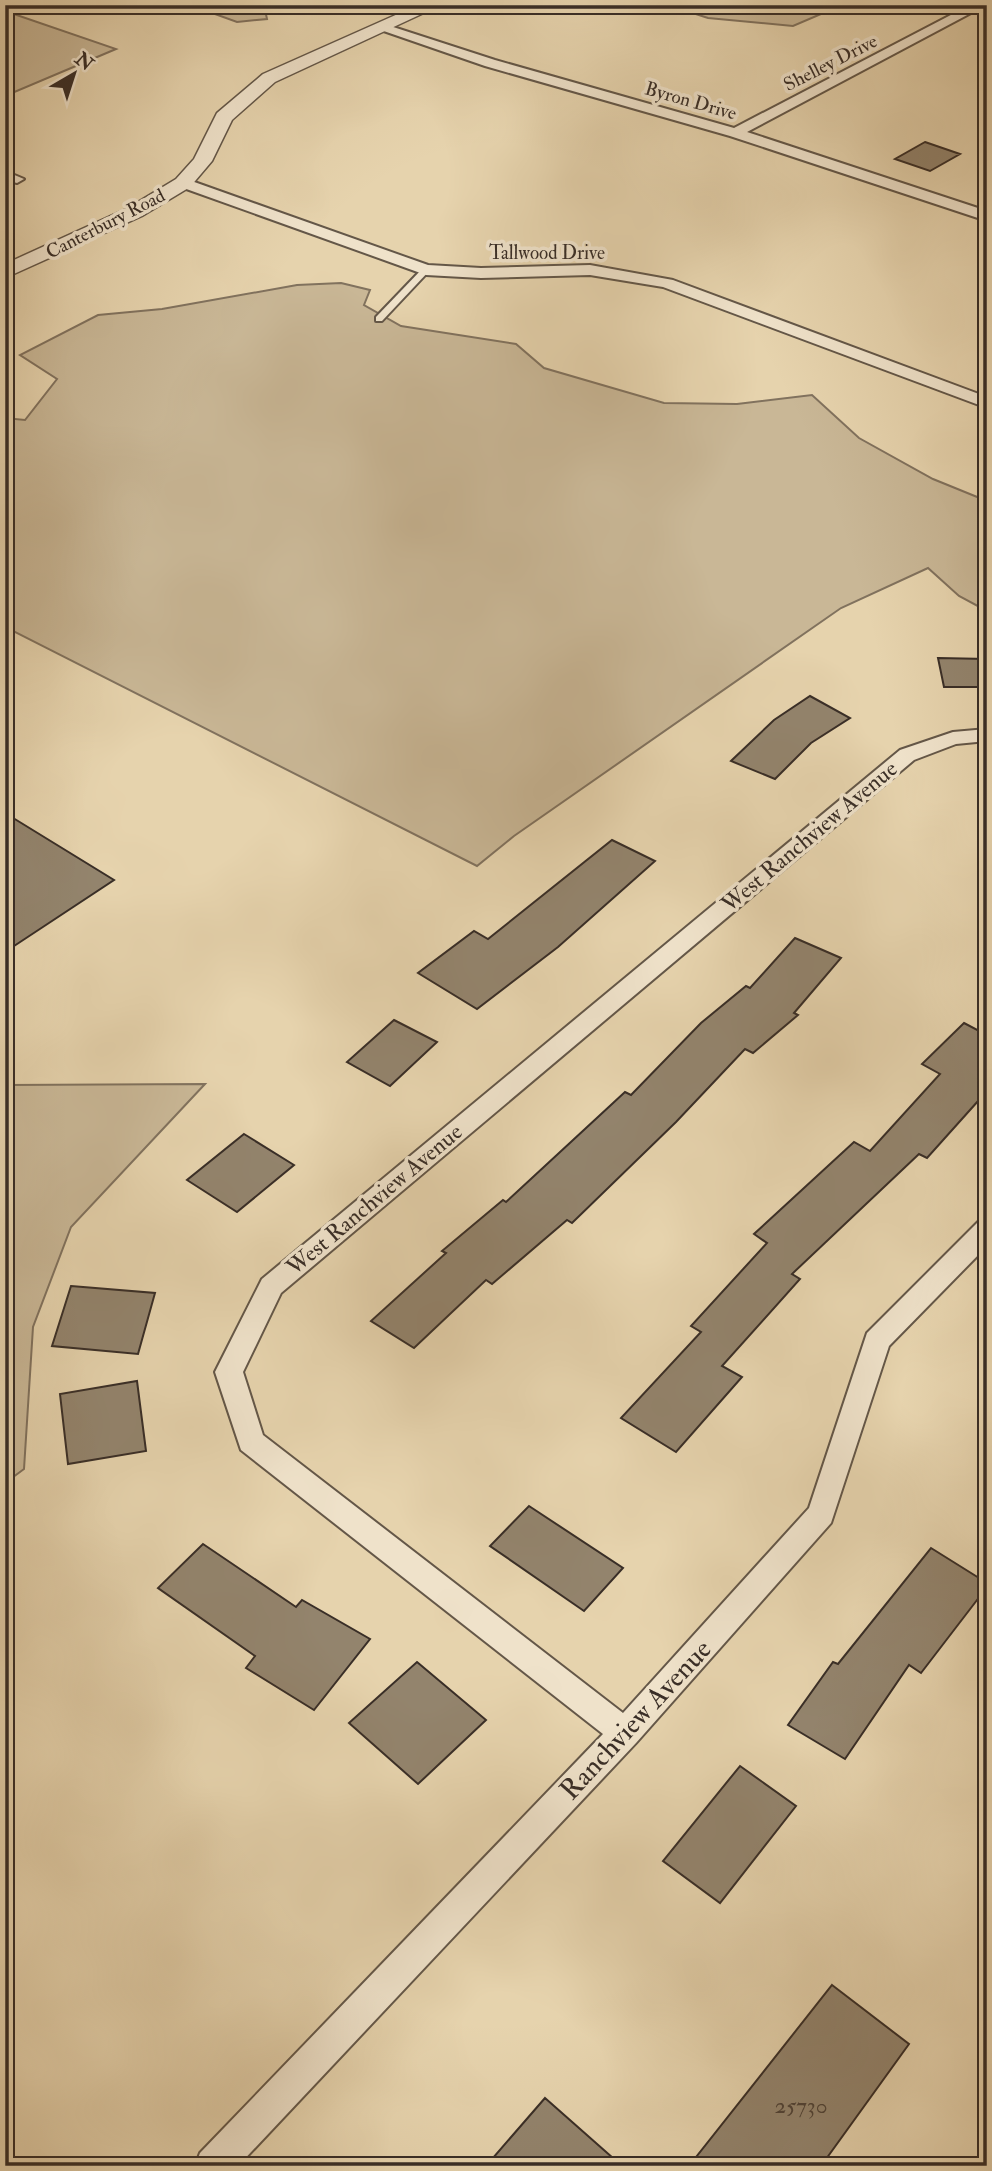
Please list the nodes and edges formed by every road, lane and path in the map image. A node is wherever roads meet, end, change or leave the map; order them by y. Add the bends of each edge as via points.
1 (433, 5) edge
2 (980, 5) edge
3 (382, 28) junction
4 (735, 133) junction
5 (183, 183) junction
6 (987, 216) edge
7 (426, 270) junction
8 (5, 272) edge
9 (379, 319) dead end
10 (987, 403) edge
11 (987, 734) edge
12 (987, 1230) edge
13 (625, 1733) junction
14 (213, 2166) edge

1 - 3 street, Canterbury Road
2 - 4 street, Shelley Drive
3 - 4 street, Byron Drive
3 - 5 street, Canterbury Road via 269,78 224,117 202,161
4 - 6 street, Byron Drive
5 - 7 street, Tallwood Drive
5 - 8 street, Canterbury Road via 135,212
7 - 9 lane
7 - 10 street, Tallwood Drive via 590,270 667,283
11 - 13 street, West Ranchview Avenue via 953,738 907,755 271,1286 229,1372 251,1442
12 - 13 street, Ranchview Avenue via 877,1341 821,1514
13 - 14 street, Ranchview Avenue

